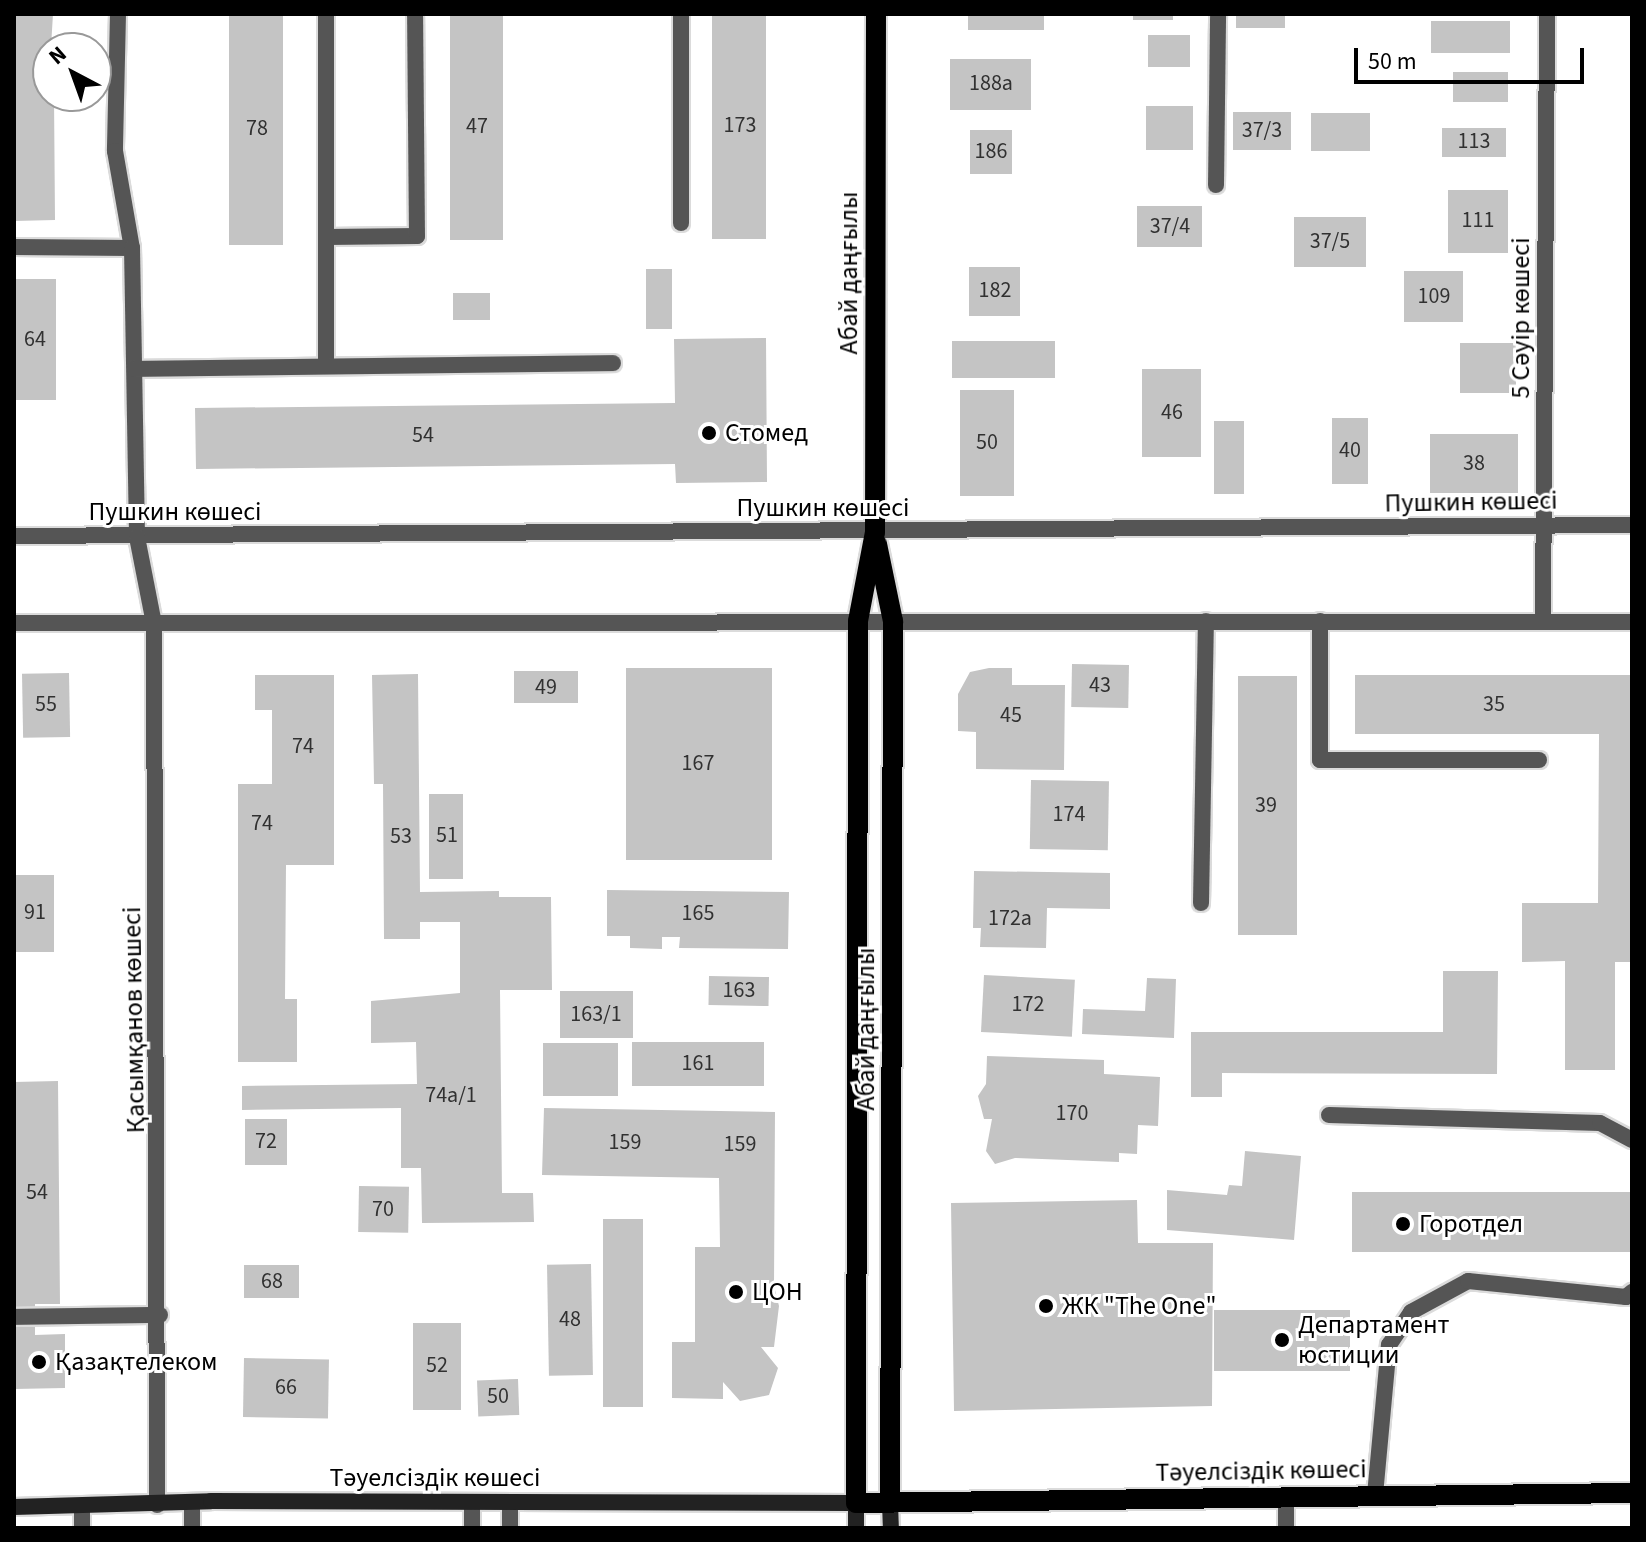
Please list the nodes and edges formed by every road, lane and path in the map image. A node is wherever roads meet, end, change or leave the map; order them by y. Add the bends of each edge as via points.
1 (118, 14) edge
2 (326, 14) edge
3 (415, 14) edge
4 (681, 14) edge
5 (876, 14) edge
6 (1218, 14) edge
7 (1547, 14) edge
8 (1216, 185) dead end
9 (681, 223) dead end
10 (326, 237) junction
11 (14, 247) edge
12 (132, 248) junction
13 (613, 363) dead end
14 (326, 365) junction
15 (135, 369) junction
16 (1632, 525) edge
17 (1544, 526) junction
18 (875, 532) junction
19 (14, 536) edge
20 (137, 537) junction
21 (858, 621) junction
22 (893, 621) junction
23 (1206, 621) junction
24 (1320, 621) junction
25 (1543, 621) junction
26 (1632, 622) edge
27 (14, 623) edge
28 (154, 624) junction
29 (1539, 760) dead end
30 (1201, 903) dead end
31 (1329, 1115) dead end
32 (1632, 1140) edge
33 (1632, 1292) edge
34 (160, 1315) junction
35 (14, 1317) edge
36 (1632, 1493) edge
37 (1375, 1495) junction
38 (1286, 1497) junction
39 (856, 1503) junction
40 (890, 1503) junction
41 (157, 1505) junction
42 (192, 1505) junction
43 (472, 1505) junction
44 (510, 1505) junction
45 (14, 1507) edge
46 (82, 1508) junction
47 (82, 1528) edge
48 (192, 1528) edge
49 (472, 1528) edge
50 (510, 1528) edge
51 (856, 1528) edge
52 (891, 1528) edge
53 (1286, 1528) edge

1 - 12 street, Қасымқанов көшесі via 115,151
2 - 10 street
3 - 10 street via 417,236
4 - 9 street
5 - 18 main road, Абай даңғылы
6 - 8 street
7 - 17 street, 5 Сәуір көшесі
10 - 14 street
11 - 12 street
12 - 15 street, Қасымқанов көшесі
13 - 14 street
14 - 15 street
15 - 20 street, Қасымқанов көшесі
16 - 17 street, Пушкин көшесі
17 - 18 street, Пушкин көшесі
17 - 25 street, 5 Сәуір көшесі
18 - 20 street, Пушкин көшесі
18 - 21 main road, Абай даңғылы
18 - 22 main road, Абай даңғылы
19 - 20 street, Пушкин көшесі
20 - 28 street, Қасымқанов көшесі
21 - 22 street
21 - 28 street
21 - 39 main road, Абай даңғылы
22 - 23 street
22 - 40 main road, Абай даңғылы
23 - 24 street
23 - 30 street
24 - 25 street
24 - 29 street via 1320,760
25 - 26 street
27 - 28 street
28 - 34 street, Қасымқанов көшесі
31 - 32 street via 1600,1123
33 - 37 street via 1626,1297 1468,1281 1411,1312 1389,1345
34 - 35 street
34 - 41 street, Қасымқанов көшесі
36 - 37 main road, Тәуелсіздік көшесі
37 - 38 main road, Тәуелсіздік көшесі
38 - 40 main road, Тәуелсіздік көшесі
38 - 53 street
39 - 40 main road, Тәуелсіздік көшесі
39 - 44 main road, Тәуелсіздік көшесі
39 - 51 main road, Абай даңғылы
40 - 52 main road, Абай даңғылы
41 - 42 main road, Тәуелсіздік көшесі
41 - 46 main road, Тәуелсіздік көшесі
42 - 43 main road, Тәуелсіздік көшесі
42 - 48 street
43 - 44 main road, Тәуелсіздік көшесі
43 - 49 street
44 - 50 street
45 - 46 main road, Тәуелсіздік көшесі
46 - 47 street

